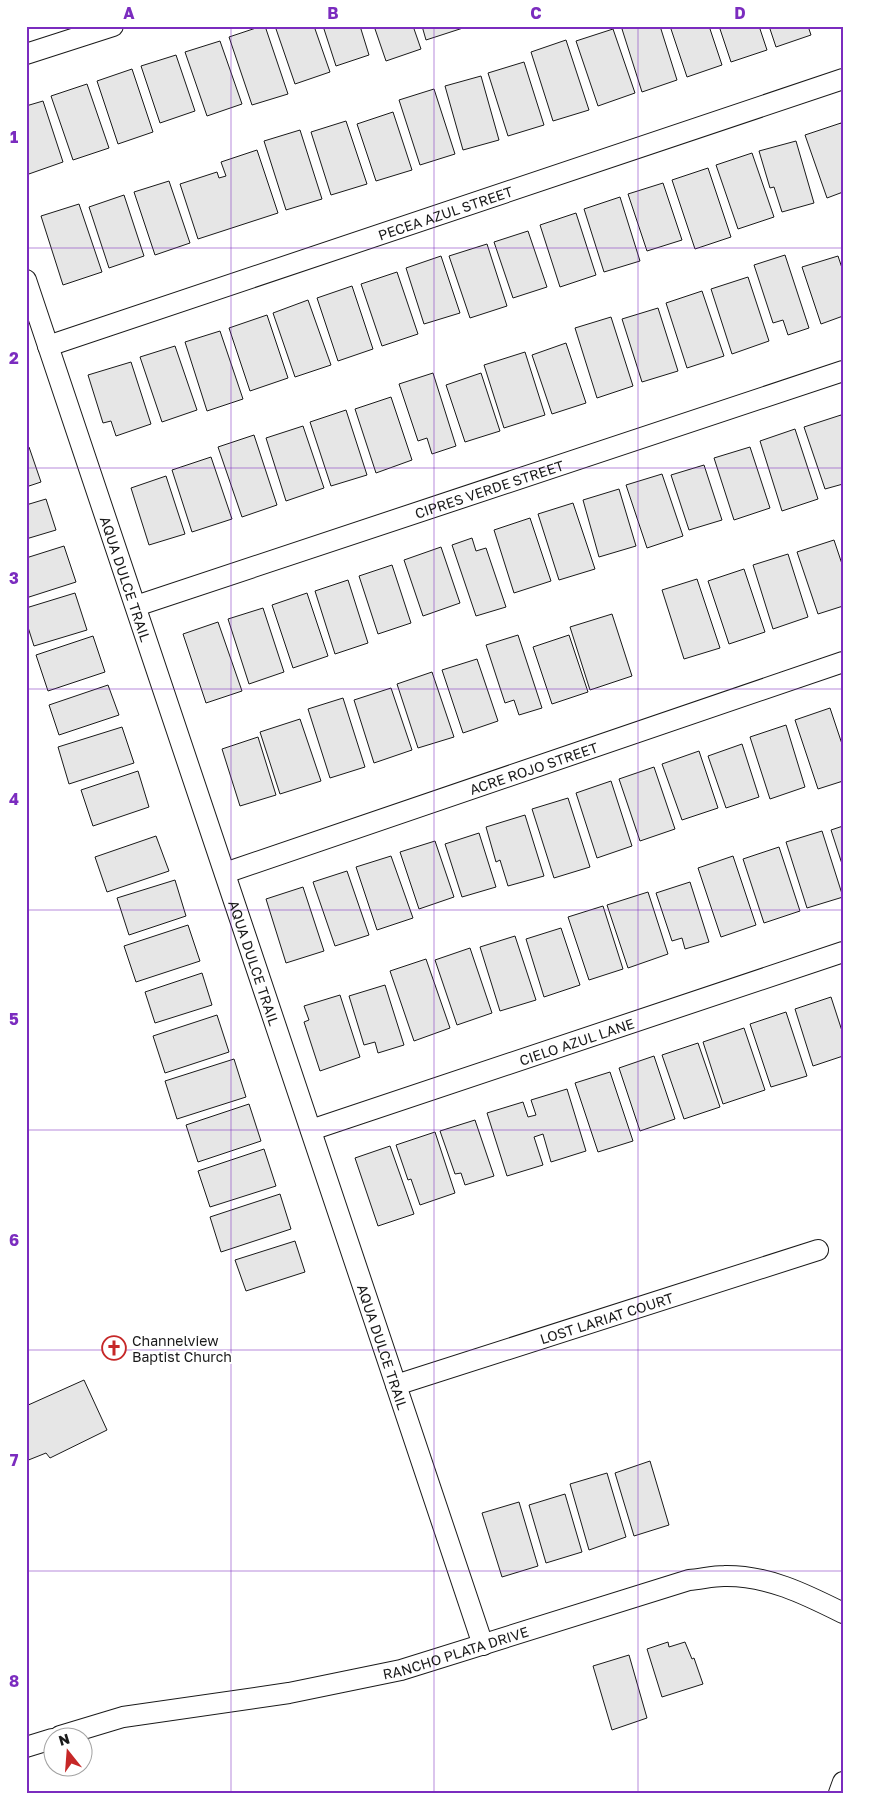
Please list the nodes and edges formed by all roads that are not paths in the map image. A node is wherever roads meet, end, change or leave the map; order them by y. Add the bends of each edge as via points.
1 (113, 26) edge
2 (26, 54) edge
3 (843, 79) edge
4 (26, 280) edge
5 (48, 346) junction
6 (843, 371) edge
7 (136, 606) junction
8 (843, 662) edge
9 (225, 873) junction
10 (843, 952) edge
11 (311, 1130) junction
12 (818, 1250) dead end
13 (396, 1385) junction
14 (843, 1613) edge
15 (483, 1645) junction
16 (92, 1726) edge
17 (42, 1742) edge
18 (26, 1747) edge
19 (843, 1782) edge
20 (839, 1793) edge

1 - 2 street
3 - 5 street, PECEA AZUL STREET
4 - 5 street, AQUA DULCE TRAIL
5 - 7 street, AQUA DULCE TRAIL
6 - 7 street, CIPRES VERDE STREET
7 - 9 street, AQUA DULCE TRAIL
8 - 9 street, ACRE ROJO STREET
9 - 11 street, AQUA DULCE TRAIL
10 - 11 street, CIELO AZUL LANE
11 - 13 street, AQUA DULCE TRAIL
12 - 13 street, LOST LARIAT COURT
13 - 15 street, AQUA DULCE TRAIL
14 - 15 street, RANCHO PLATA DRIVE via 798,1591 766,1581 725,1576 689,1580
15 - 16 street, RANCHO PLATA DRIVE via 400,1670 289,1693 123,1717
17 - 18 street
19 - 20 street

